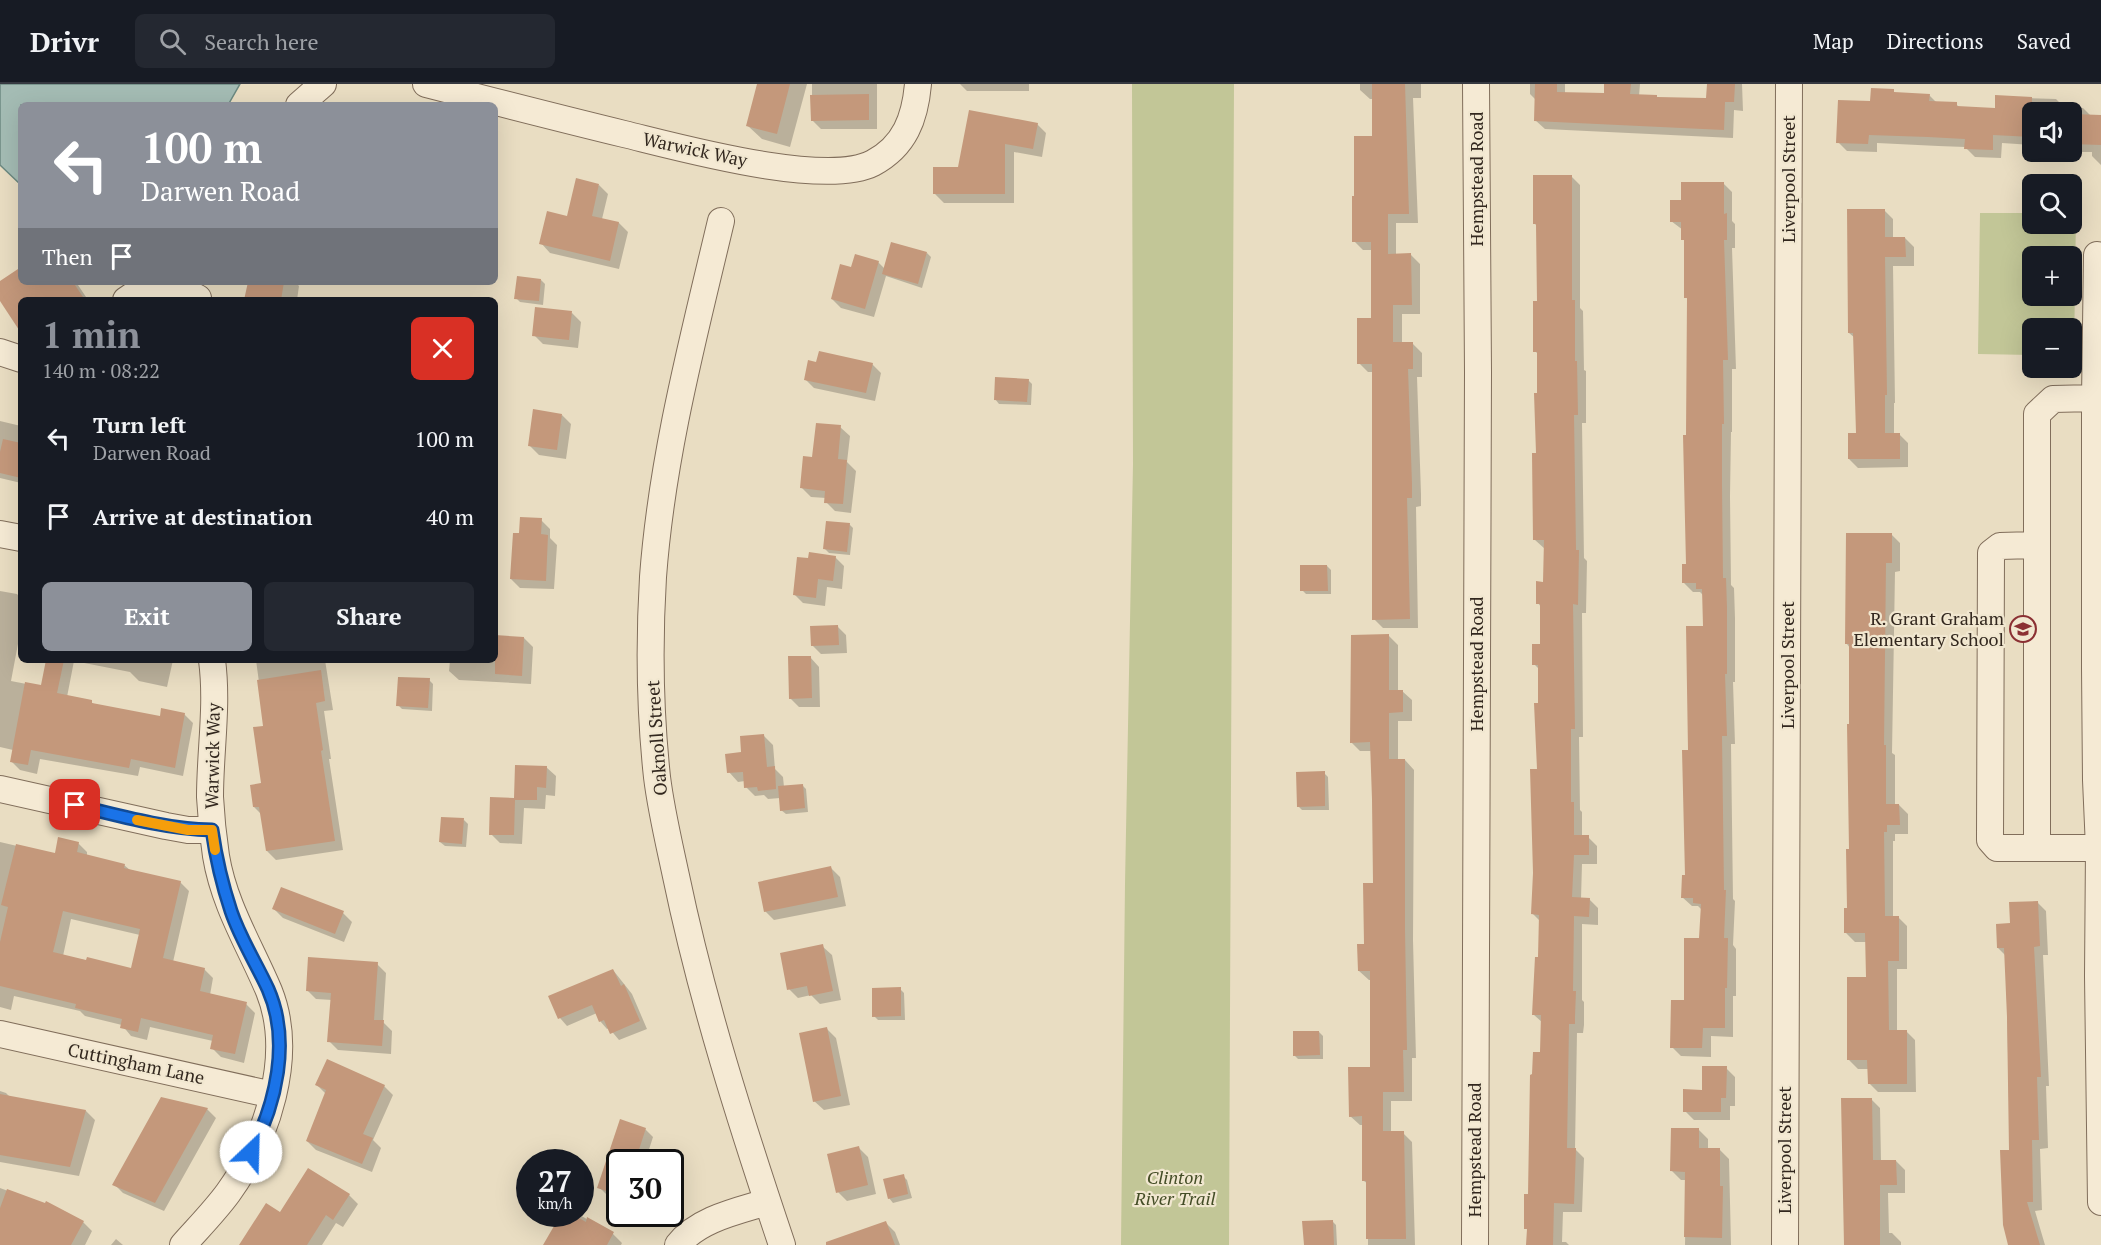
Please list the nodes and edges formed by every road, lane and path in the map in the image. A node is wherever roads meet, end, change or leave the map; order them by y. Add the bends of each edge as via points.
1 (323, 84) edge
2 (426, 84) edge
3 (918, 84) edge
4 (1476, 84) edge
5 (1789, 84) edge
6 (302, 102) edge
7 (495, 102) edge
8 (498, 103) edge
9 (721, 221) dead end
10 (2097, 255) dead end
11 (156, 285) edge
12 (174, 285) edge
13 (201, 293) edge
14 (130, 297) edge
15 (0, 352) edge
16 (18, 358) edge
17 (2095, 398) junction
18 (0, 534) edge
19 (18, 537) edge
20 (2037, 545) junction
21 (212, 663) edge
22 (2098, 668) edge
23 (2098, 780) edge
24 (0, 789) edge
25 (212, 830) junction
26 (2037, 848) junction
27 (2099, 848) junction
28 (2100, 976) edge
29 (0, 1034) edge
30 (273, 1095) junction
31 (767, 1202) junction
32 (2101, 1202) edge
33 (183, 1245) edge
34 (678, 1245) edge
35 (782, 1245) edge
36 (1475, 1245) edge
37 (1785, 1245) edge

1 - 6 street
2 - 7 street, Warwick Way
3 - 8 street, Warwick Way via 913,118 901,140 872,163 833,171 730,159
4 - 36 street, Hempstead Road
5 - 37 street, Liverpool Street
9 - 31 street, Oaknoll Street via 663,488 653,580 651,694 658,780 690,942
10 - 17 street
11 - 14 street
12 - 13 street
15 - 16 street
17 - 20 street via 2053,399 2037,414
17 - 22 street
18 - 19 street
20 - 26 street
20 - 26 street via 2000,546 1991,553 1990,840 1997,848
21 - 25 street, Warwick Way
22 - 23 street
23 - 27 street
24 - 25 street via 166,826
25 - 30 street, Warwick Way via 231,912 276,1013 279,1062
26 - 27 street
27 - 28 street
28 - 32 street
29 - 30 street, Cuttingham Lane
30 - 33 street, Warwick Way via 259,1137 229,1192
31 - 34 street via 697,1228
31 - 35 street, Oaknoll Street

